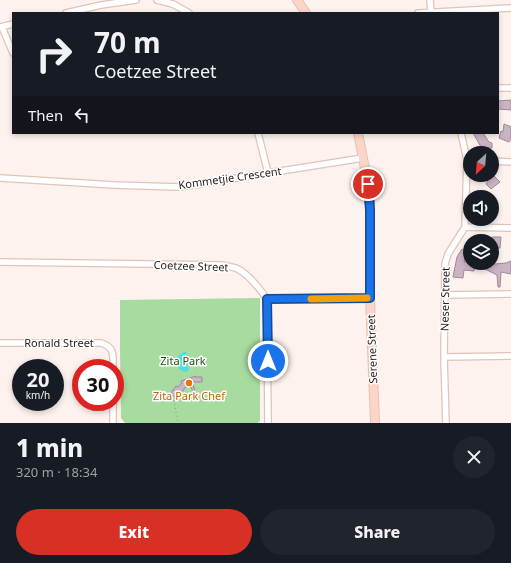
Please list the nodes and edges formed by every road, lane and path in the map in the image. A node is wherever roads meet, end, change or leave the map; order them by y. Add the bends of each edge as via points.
1 (136, 0) edge
2 (157, 0) edge
3 (297, 0) edge
4 (430, 0) edge
5 (101, 2) edge
6 (511, 8) edge
7 (69, 12) edge
8 (187, 12) edge
9 (305, 12) edge
10 (431, 12) edge
11 (447, 12) edge
12 (12, 24) edge
13 (1, 27) edge
14 (12, 51) edge
15 (499, 88) edge
16 (511, 88) edge
17 (258, 134) edge
18 (358, 134) edge
19 (460, 134) edge
20 (464, 146) edge
21 (363, 158) junction
22 (499, 161) edge
23 (511, 162) edge
24 (268, 173) junction
25 (0, 178) edge
26 (467, 182) edge
27 (465, 227) junction
28 (511, 228) edge
29 (0, 262) edge
30 (511, 294) edge
31 (444, 295) junction
32 (370, 298) junction
33 (267, 299) junction
34 (0, 343) edge
35 (511, 356) edge
36 (444, 357) junction
37 (113, 359) edge
38 (174, 400) dead end
39 (113, 411) edge
40 (113, 423) edge
41 (178, 423) edge
42 (268, 423) edge
43 (374, 423) edge
44 (446, 423) edge

1 - 5 street
2 - 8 street via 173,4
3 - 9 street
4 - 10 street
5 - 7 street
6 - 11 street
12 - 13 street
13 - 14 street
15 - 16 street
17 - 24 street
18 - 21 street, Serene Street
19 - 20 street
21 - 24 street, Kommetjie Crescent
21 - 32 street, Serene Street via 370,194
22 - 23 street
24 - 25 street, Kommetjie Crescent via 179,187
26 - 27 street
27 - 28 street
27 - 31 street, Neser Street via 446,258
29 - 33 street, Coetzee Street via 229,266 240,271
30 - 31 street
31 - 36 street, Neser Street
32 - 33 street
32 - 43 street, Serene Street
33 - 42 street
34 - 37 street, Ronald Street via 98,342 106,344 112,350
35 - 36 street
36 - 44 street, Neser Street
38 - 41 path
39 - 40 street

